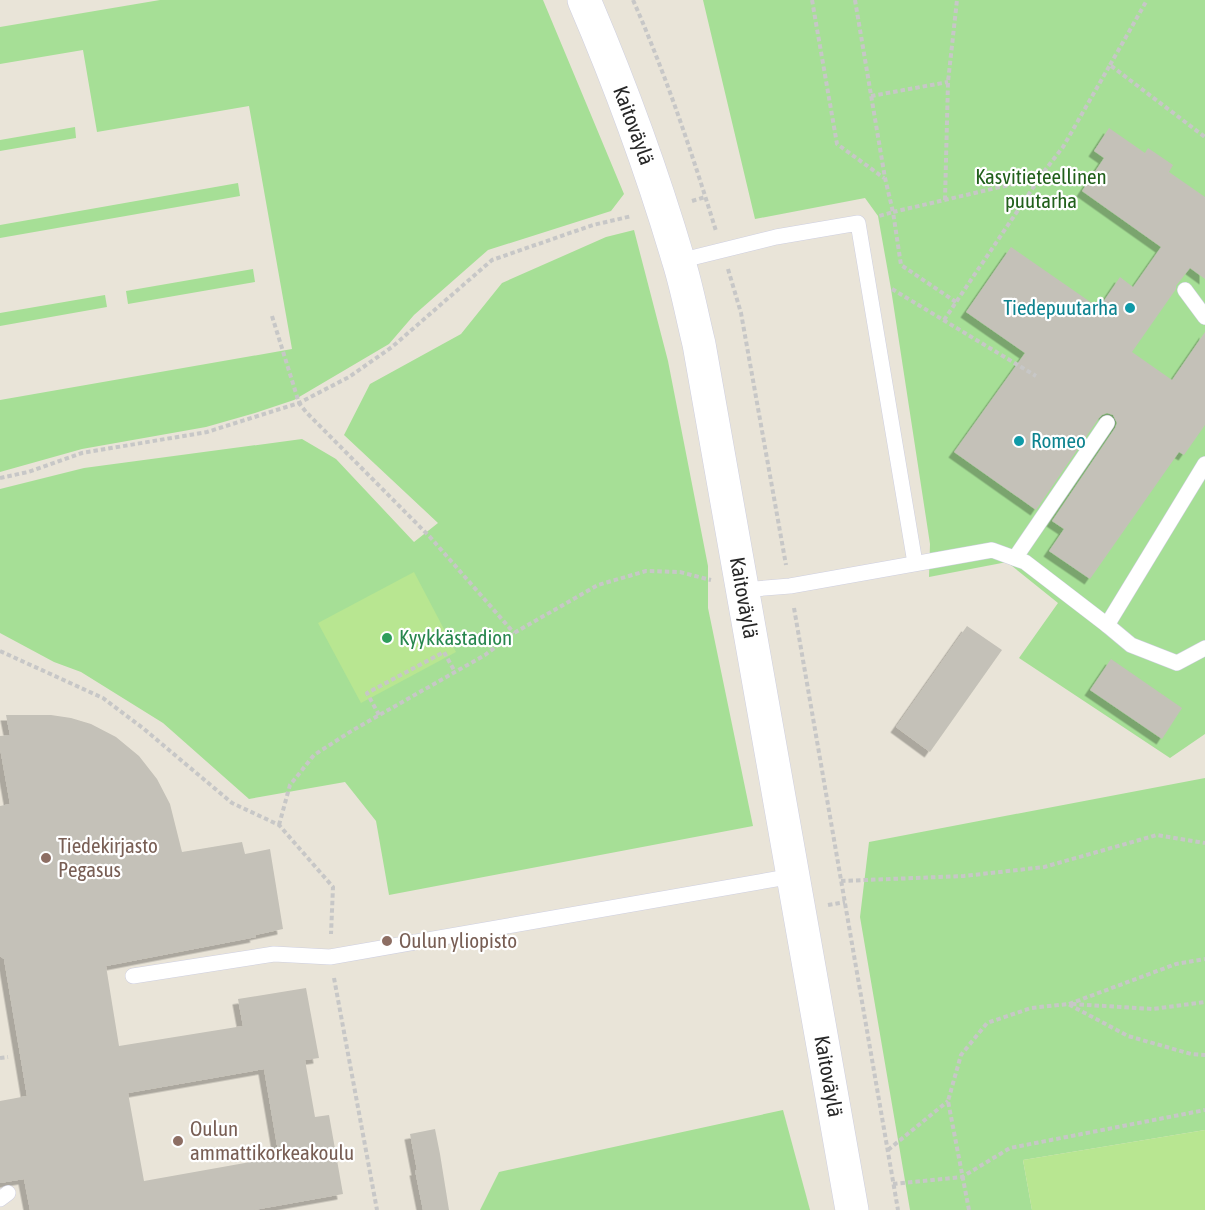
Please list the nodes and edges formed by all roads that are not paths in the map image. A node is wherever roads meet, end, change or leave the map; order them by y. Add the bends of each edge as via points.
1 (584, 0) edge
2 (679, 261) junction
3 (1185, 290) dead end
4 (1205, 317) edge
5 (1107, 423) dead end
6 (1204, 468) edge
7 (1015, 558) junction
8 (915, 563) junction
9 (742, 590) junction
10 (1107, 625) junction
11 (1205, 648) edge
12 (793, 876) junction
13 (133, 976) dead end
14 (852, 1210) edge

1 - 2 street, Kaitoväylä via 628,108
2 - 8 lane via 776,237 858,223
2 - 9 street, Kaitoväylä via 699,344
3 - 4 lane
5 - 7 lane
6 - 10 lane
7 - 8 lane via 992,550
7 - 10 lane
8 - 9 lane via 790,586
9 - 12 street, Kaitoväylä
10 - 11 lane via 1131,645 1177,663
12 - 13 lane via 330,957 274,954
12 - 14 street, Kaitoväylä

